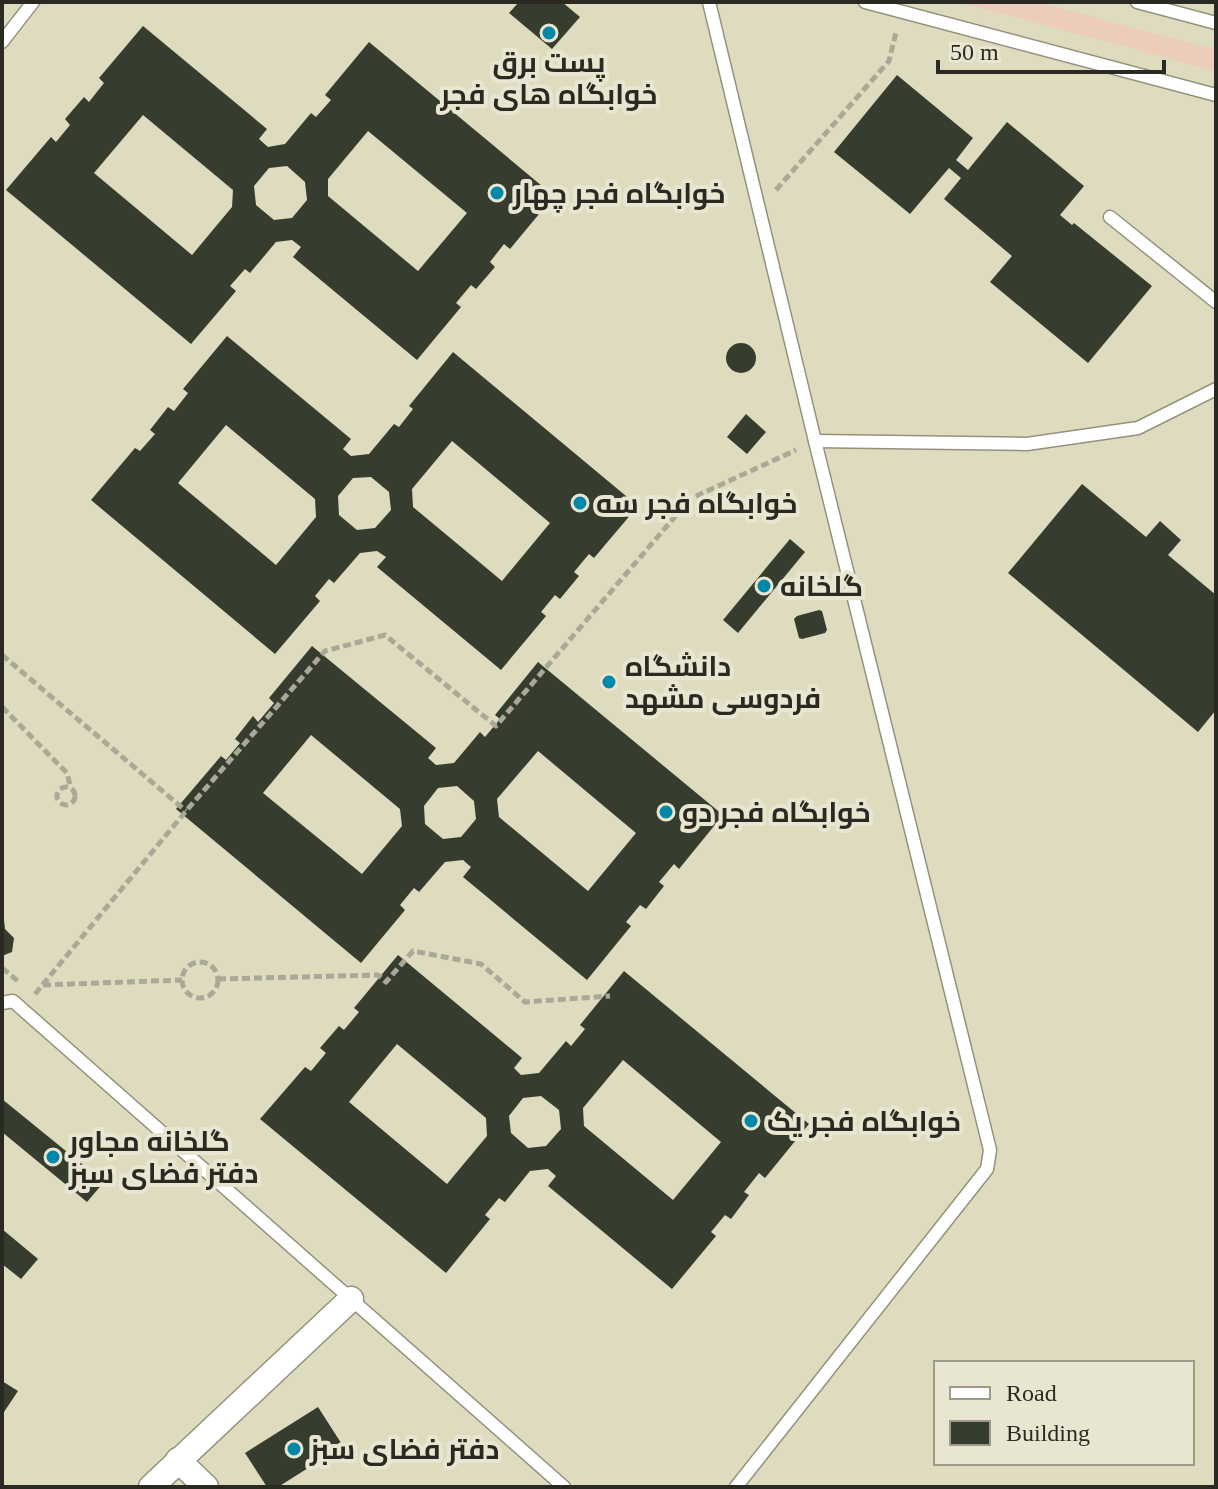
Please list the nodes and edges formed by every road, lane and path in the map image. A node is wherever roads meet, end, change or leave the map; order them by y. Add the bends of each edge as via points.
1 (33, 2) edge
2 (709, 2) edge
3 (865, 2) edge
4 (1144, 3) edge
5 (901, 12) junction
6 (1216, 23) edge
7 (2, 42) edge
8 (1216, 95) edge
9 (759, 209) junction
10 (1110, 217) dead end
11 (1216, 302) edge
12 (1216, 389) edge
13 (815, 441) junction
14 (2, 655) edge
15 (2, 707) edge
16 (69, 788) dead end
17 (186, 811) junction
18 (218, 979) junction
19 (182, 980) junction
20 (43, 985) junction
21 (35, 995) dead end
22 (610, 996) dead end
23 (2, 1003) edge
24 (351, 1299) junction
25 (178, 1460) junction
26 (151, 1487) edge
27 (206, 1487) edge
28 (564, 1487) edge
29 (736, 1487) edge

1 - 7 lane
2 - 9 lane
3 - 5 lane
4 - 6 lane
5 - 8 lane
5 - 9 path via 889,61
9 - 13 lane
10 - 11 lane
12 - 13 lane via 1138,428 1027,444
13 - 17 path via 690,499 496,726 385,635 325,651
13 - 29 lane via 990,1150 987,1169
14 - 17 path
15 - 16 path via 67,773
17 - 20 path
18 - 19 path via 210,966 195,962
18 - 19 path via 204,997 189,994
18 - 22 path via 378,975 386,982 413,951 481,964 525,1002
19 - 20 path
20 - 21 path
23 - 24 lane via 13,1001
24 - 25 street
24 - 28 lane
25 - 26 street
25 - 27 street

